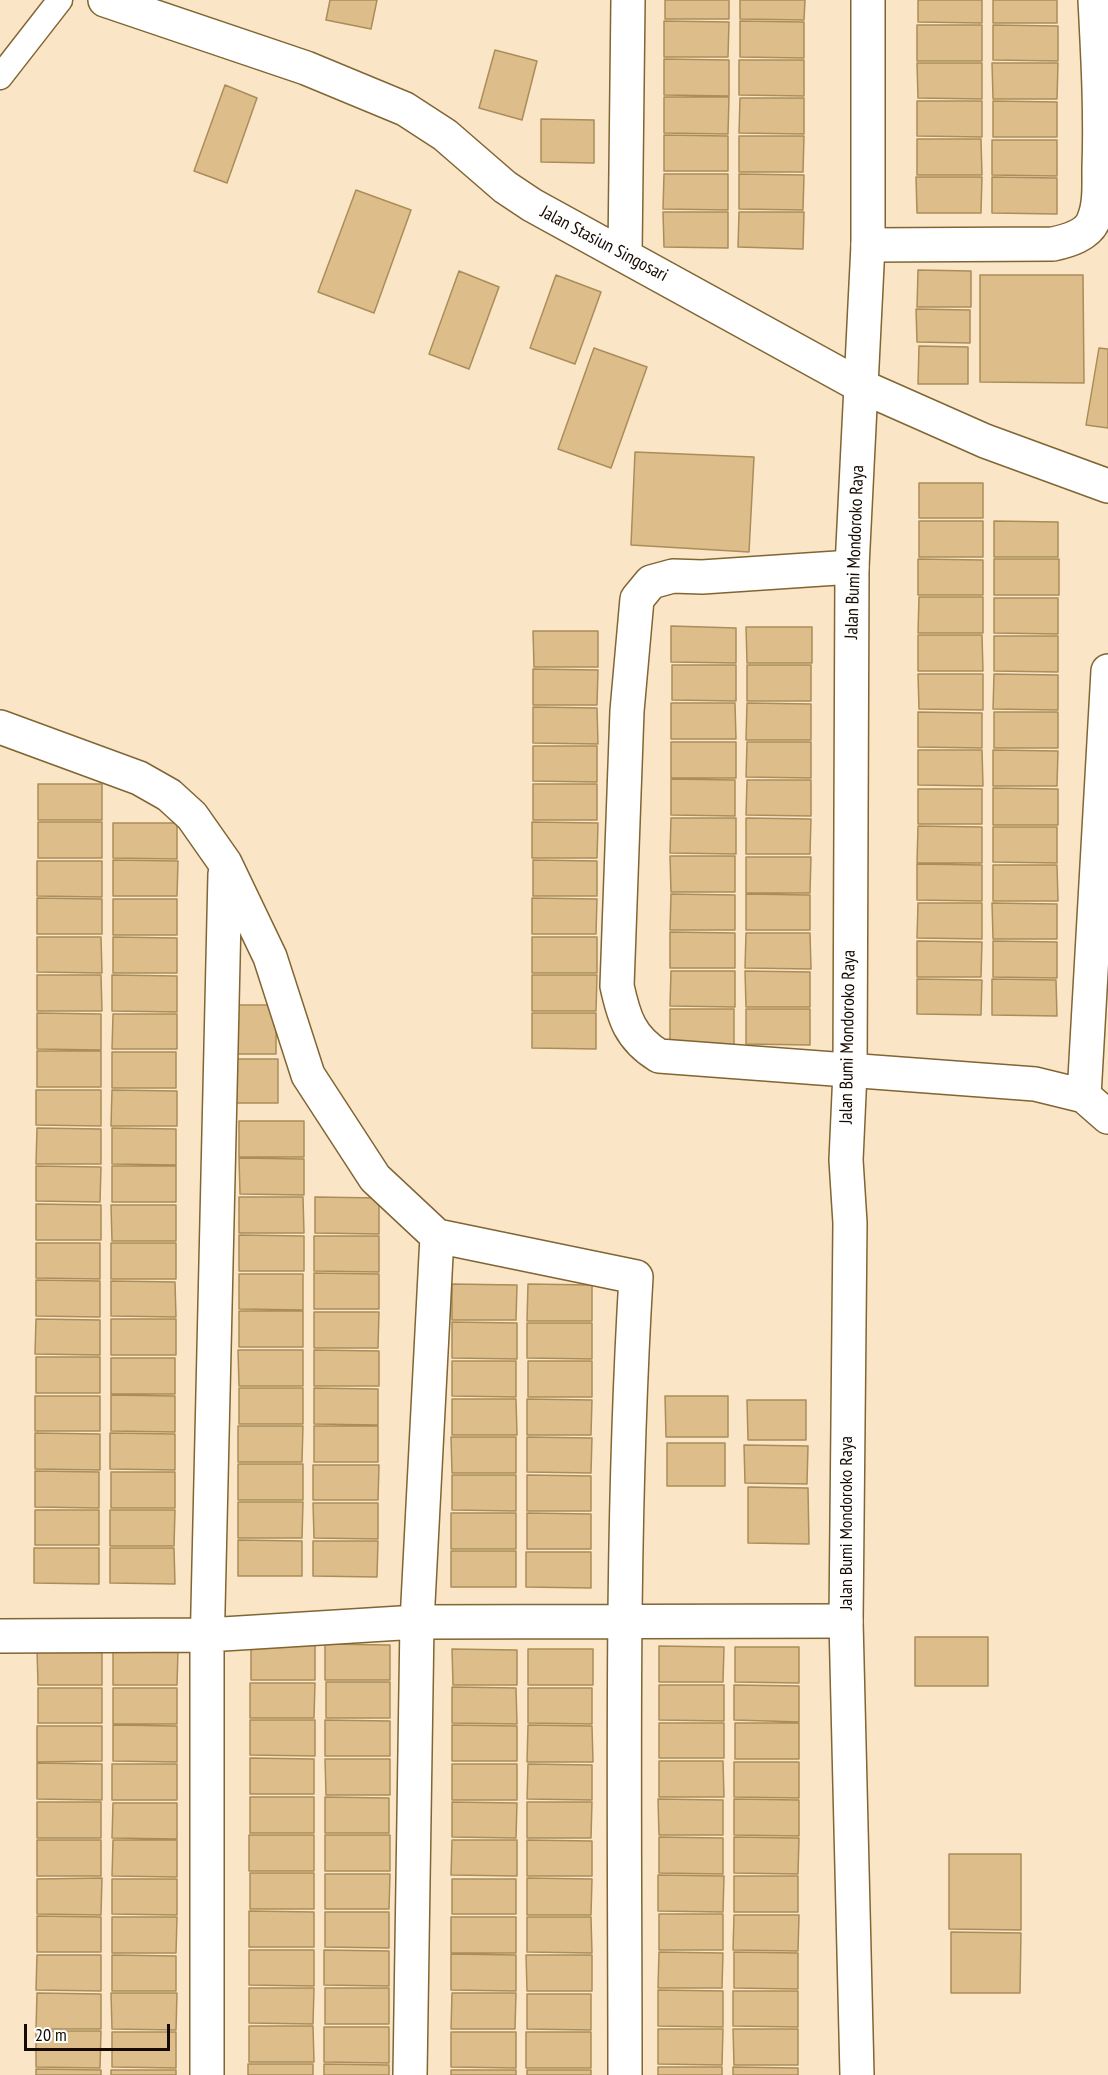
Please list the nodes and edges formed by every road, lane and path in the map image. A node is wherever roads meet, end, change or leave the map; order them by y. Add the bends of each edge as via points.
1 (60, 0) edge
2 (105, 0) edge
3 (628, 0) edge
4 (868, 0) edge
5 (1095, 0) edge
6 (0, 77) edge
7 (868, 245) junction
8 (625, 254) junction
9 (863, 387) junction
10 (1108, 486) edge
11 (852, 567) junction
12 (1108, 671) edge
13 (0, 727) edge
14 (225, 863) junction
15 (850, 1071) junction
16 (1096, 1106) edge
17 (437, 1236) junction
18 (625, 1619) junction
19 (846, 1621) junction
20 (417, 1622) junction
21 (207, 1635) junction
22 (0, 1636) edge
23 (207, 2075) edge
24 (410, 2075) edge
25 (625, 2075) edge
26 (857, 2075) edge

1 - 6 lane
2 - 8 street, Jalan Stasiun Singosari via 306,68 405,109 445,135 532,205
3 - 8 street
4 - 7 street, Jalan Bumi Mondoroko Raya
5 - 7 street via 1100,148 1098,200 1094,221 1088,229 1069,241 1053,244
7 - 9 street, Jalan Bumi Mondoroko Raya
8 - 9 street, Jalan Stasiun Singosari
9 - 10 street, Jalan Stasiun Singosari via 985,441
9 - 11 street, Jalan Bumi Mondoroko Raya
11 - 15 street, Jalan Bumi Mondoroko Raya
11 - 15 street via 673,576 651,582 637,599 627,711 617,986 634,1037 659,1056
12 - 16 street
13 - 14 street via 139,778 169,795 192,816
14 - 17 street via 270,957 308,1075 375,1178
14 - 21 street
15 - 16 street via 1016,1082
15 - 19 street, Jalan Bumi Mondoroko Raya via 846,1160 850,1223
17 - 18 street via 636,1277
17 - 20 street
18 - 19 street
18 - 20 street
18 - 25 street
19 - 26 street, Jalan Bumi Mondoroko Raya
20 - 21 street
20 - 24 street
21 - 22 street
21 - 23 street

